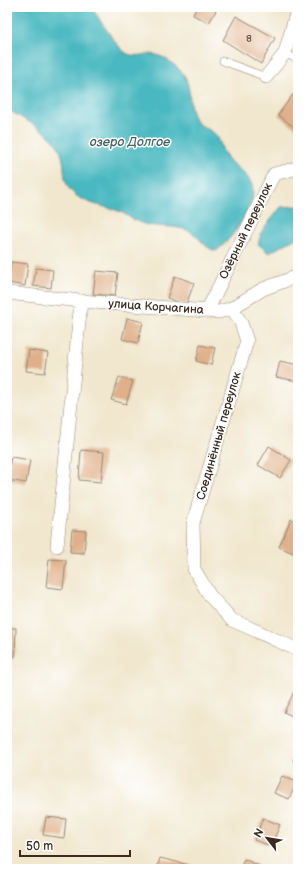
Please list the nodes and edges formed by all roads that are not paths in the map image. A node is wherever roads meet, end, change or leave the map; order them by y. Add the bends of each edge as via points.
1 (298, 7) edge
2 (285, 53) junction
3 (298, 60) edge
4 (223, 61) dead end
5 (266, 77) joint
6 (298, 168) edge
7 (298, 276) edge
8 (7, 293) edge
9 (81, 301) junction
10 (232, 308) junction
11 (207, 311) junction
12 (57, 546) dead end
13 (298, 650) edge

1 - 2 street
2 - 3 lane
2 - 5 street
4 - 5 lane
6 - 11 street, Озёрный переулок via 274,174
7 - 10 street, улица Корчагина via 263,288
8 - 9 street, улица Корчагина
9 - 11 street, улица Корчагина
9 - 12 street
10 - 11 street, улица Корчагина via 218,312
10 - 13 street, Соединённый переулок via 247,340 193,523 194,569 210,596 232,620

